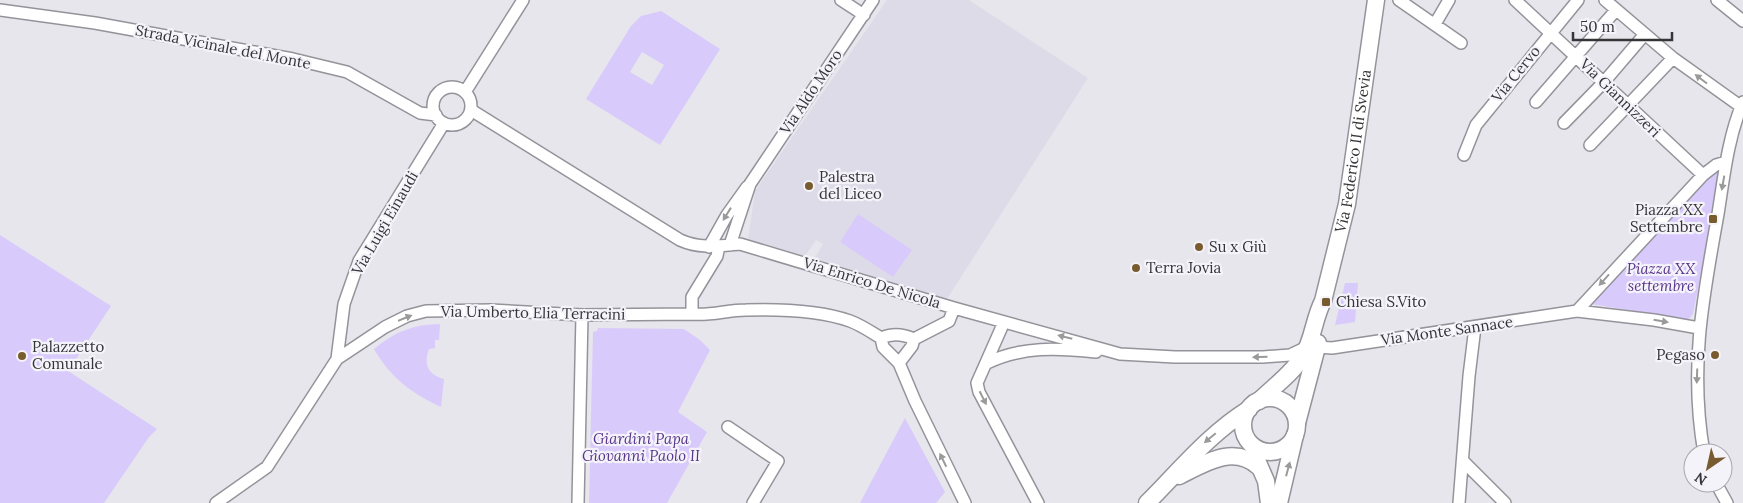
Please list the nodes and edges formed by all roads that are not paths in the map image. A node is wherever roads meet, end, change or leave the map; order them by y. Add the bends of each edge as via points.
1 (523, 0) edge
2 (841, 0) edge
3 (873, 0) edge
4 (1376, 0) edge
5 (1449, 0) edge
6 (1515, 0) edge
7 (1578, 0) edge
8 (1605, 0) edge
9 (1717, 0) edge
10 (1404, 2) edge
11 (0, 10) edge
12 (1616, 10) junction
13 (864, 15) junction
14 (1743, 20) edge
15 (1435, 24) junction
16 (1550, 32) junction
17 (1645, 34) junction
18 (1461, 43) dead end
19 (1576, 56) junction
20 (1673, 58) junction
21 (1604, 82) junction
22 (465, 92) junction
23 (1536, 102) dead end
24 (1629, 106) junction
25 (1742, 106) edge
26 (471, 110) junction
27 (440, 119) junction
28 (1564, 123) dead end
29 (1590, 145) dead end
30 (1464, 155) dead end
31 (1726, 162) junction
32 (1703, 175) junction
33 (750, 184) junction
34 (719, 246) junction
35 (954, 308) junction
36 (1577, 311) junction
37 (692, 314) junction
38 (582, 315) junction
39 (1004, 322) junction
40 (1475, 327) junction
41 (1699, 328) junction
42 (881, 338) junction
43 (914, 339) junction
44 (1312, 347) junction
45 (1120, 354) junction
46 (337, 359) junction
47 (899, 363) junction
48 (987, 363) junction
49 (1302, 369) junction
50 (1254, 405) junction
51 (728, 427) dead end
52 (1296, 429) junction
53 (1703, 443) edge
54 (1255, 457) junction
55 (1463, 461) junction
56 (1169, 482) junction
57 (216, 503) edge
58 (578, 503) edge
59 (754, 503) edge
60 (965, 503) edge
61 (1038, 503) edge
62 (1146, 503) edge
63 (1269, 503) edge
64 (1279, 503) edge
65 (1459, 503) edge
66 (1505, 503) edge

1 - 22 street
2 - 13 street
3 - 13 street, Via Aldo Moro
4 - 44 main road, Via Federico II di Svevia via 1347,204 1323,301 1324,317
5 - 15 street
6 - 16 street, Via Giannizzeri
7 - 16 street, Via Cervo
8 - 12 street
9 - 14 street
10 - 15 street
11 - 27 street, Strada Vicinale del Monte via 95,22 348,72 420,113
12 - 17 street
12 - 19 street
13 - 33 street, Via Aldo Moro
15 - 18 street
16 - 19 street, Via Giannizzeri
16 - 30 street, Via Cervo via 1476,125
17 - 20 street
17 - 21 street
19 - 21 street, Via Giannizzeri
19 - 23 street
20 - 24 street
25 -> 20 street
21 - 24 street, Via Giannizzeri
21 - 28 street
22 - 26 street
22 - 27 street via 453,88 441,91 434,102
24 - 29 street
24 - 32 street, Via Giannizzeri
25 - 31 street
26 - 27 street via 461,123
26 - 34 street, Via Enrico De Nicola via 680,240 692,246
27 - 46 street, Via Luigi Einaudi via 359,261 344,304
31 - 32 street
31 -> 41 street
32 -> 36 street
33 - 34 street, Via Aldo Moro
33 -> 34 street, Via Aldo Moro via 726,215
34 - 35 street, Via Enrico De Nicola via 740,244
34 - 37 street via 717,256 692,297
35 - 39 street, Via Enrico De Nicola
35 - 43 street via 949,321
36 - 40 street, Via Monte Sannace
36 -> 41 street, Via Monte Sannace
37 - 38 street, Via Umberto Elia Terracini
37 - 42 street, Via Umberto Elia Terracini via 708,316 744,310 807,313 852,322
46 -> 38 street, Via Umberto Elia Terracini via 407,316 426,311 490,310
38 - 58 street
45 -> 39 street, Via Enrico De Nicola
39 - 48 street
40 - 44 street, Via Monte Sannace via 1332,348
40 - 55 street
41 -> 53 street via 1696,390
42 - 43 street via 906,335
42 - 47 street via 884,347
43 - 47 street
44 -> 45 street, Via Enrico De Nicola via 1290,355 1263,357
44 - 49 main road, Via Federico II di Svevia
45 - 48 street via 1068,349 1034,350 1016,352
46 - 57 street, Via Umberto Elia Terracini via 267,467
60 -> 47 street
48 -> 61 street via 977,383 979,392
49 - 50 main road
49 - 52 main road, Via Federico II di Svevia
50 - 52 main road via 1267,399 1284,402 1295,415
50 - 54 main road via 1244,424 1247,438 1258,449
50 -> 56 main road via 1199,448
51 - 59 street via 778,461
52 - 54 main road via 1284,448
64 -> 52 main road, Via Federico II di Svevia
54 - 56 main road via 1219,457
54 - 63 main road via 1266,481
55 - 65 street
55 - 66 street
56 - 62 main road

